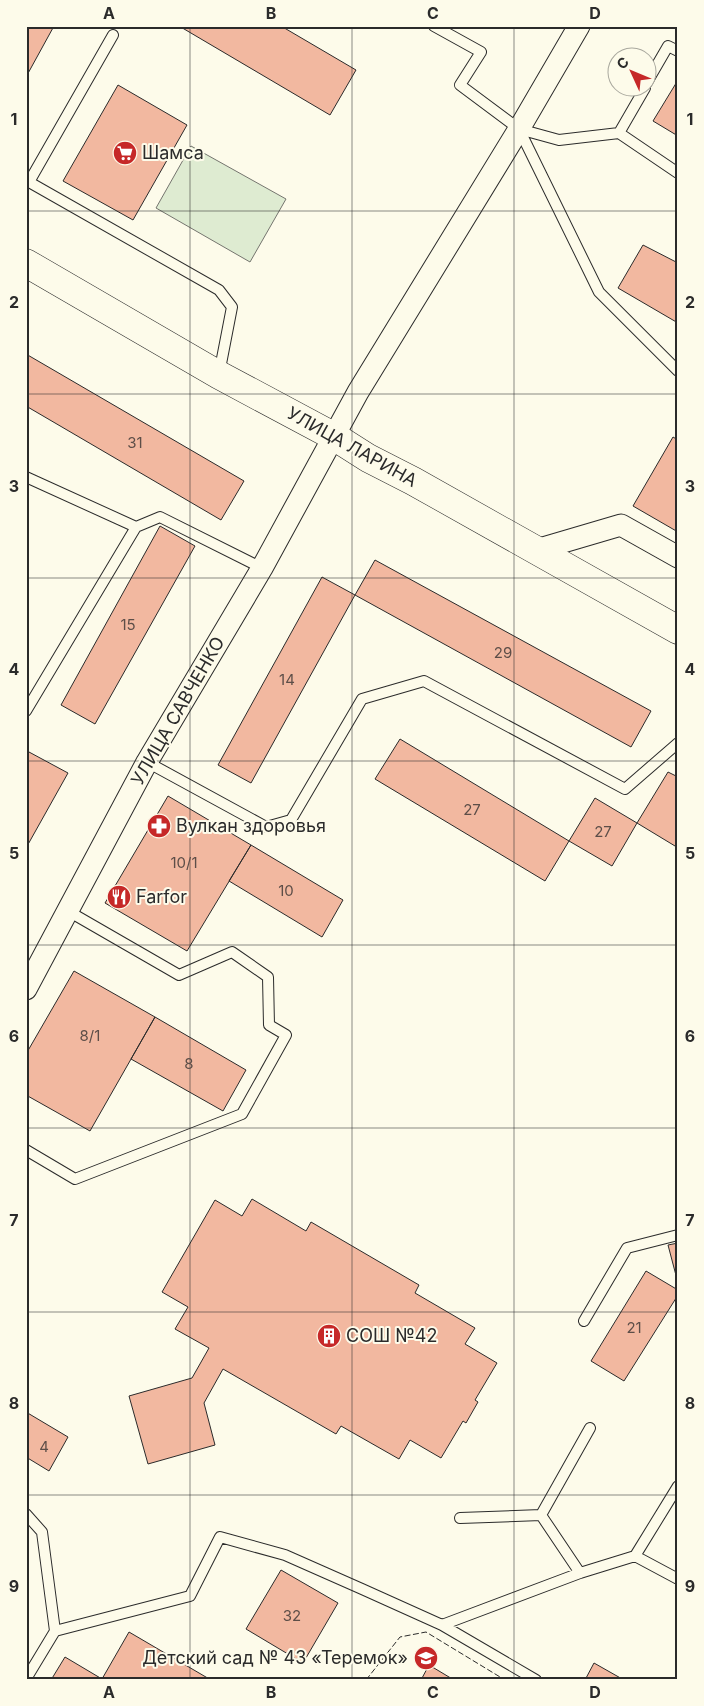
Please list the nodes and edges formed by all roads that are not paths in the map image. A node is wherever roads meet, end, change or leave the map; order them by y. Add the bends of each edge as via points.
1 (434, 26) edge
2 (579, 26) edge
3 (113, 34) dead end
4 (678, 51) edge
5 (656, 68) edge
6 (639, 98) edge
7 (519, 129) junction
8 (619, 133) junction
9 (678, 173) edge
10 (26, 263) edge
11 (678, 371) edge
12 (219, 375) junction
13 (335, 436) junction
14 (26, 477) edge
15 (136, 527) junction
16 (536, 550) junction
17 (678, 557) edge
18 (262, 568) junction
19 (678, 630) edge
20 (26, 711) edge
21 (678, 743) edge
22 (146, 762) junction
23 (68, 911) junction
24 (26, 989) edge
25 (26, 1150) edge
26 (678, 1235) edge
27 (584, 1321) dead end
28 (590, 1428) dead end
29 (678, 1486) edge
30 (26, 1514) edge
31 (541, 1515) junction
32 (460, 1518) dead end
33 (635, 1556) junction
34 (580, 1573) junction
35 (678, 1579) edge
36 (442, 1625) junction
37 (55, 1631) junction
38 (26, 1679) edge
39 (536, 1680) edge

1 - 7 lane via 481,52 460,85
2 - 7 street, УЛИЦА САВЧЕНКО
3 - 12 lane via 29,182 219,290 232,307
4 - 5 lane via 668,46
6 - 8 lane
7 - 8 lane via 559,140
7 - 11 lane via 599,292
7 - 13 street, УЛИЦА САВЧЕНКО via 358,392
8 - 9 lane
10 - 12 main road, УЛИЦА ЛАРИНА
12 - 13 main road, УЛИЦА ЛАРИНА
13 - 16 main road, УЛИЦА ЛАРИНА via 368,458
13 - 18 street, УЛИЦА САВЧЕНКО
14 - 15 lane
15 - 18 lane via 160,516
15 - 20 lane
16 - 17 street via 621,525
16 - 19 main road, УЛИЦА ЛАРИНА
18 - 22 street, УЛИЦА САВЧЕНКО
21 - 22 lane via 625,790 424,682 362,699 291,820 266,827
22 - 23 street, УЛИЦА САВЧЕНКО
23 - 24 street, УЛИЦА САВЧЕНКО
23 - 25 lane via 179,975 232,952 268,978 269,1025 286,1035 242,1114 75,1179
26 - 27 lane via 627,1248
28 - 31 lane
29 - 33 lane
30 - 37 lane via 42,1532
31 - 32 lane
31 - 34 lane
33 - 34 lane
33 - 35 lane
34 - 36 lane
36 - 37 lane via 285,1555 220,1537 190,1596
36 - 39 lane
37 - 38 lane

